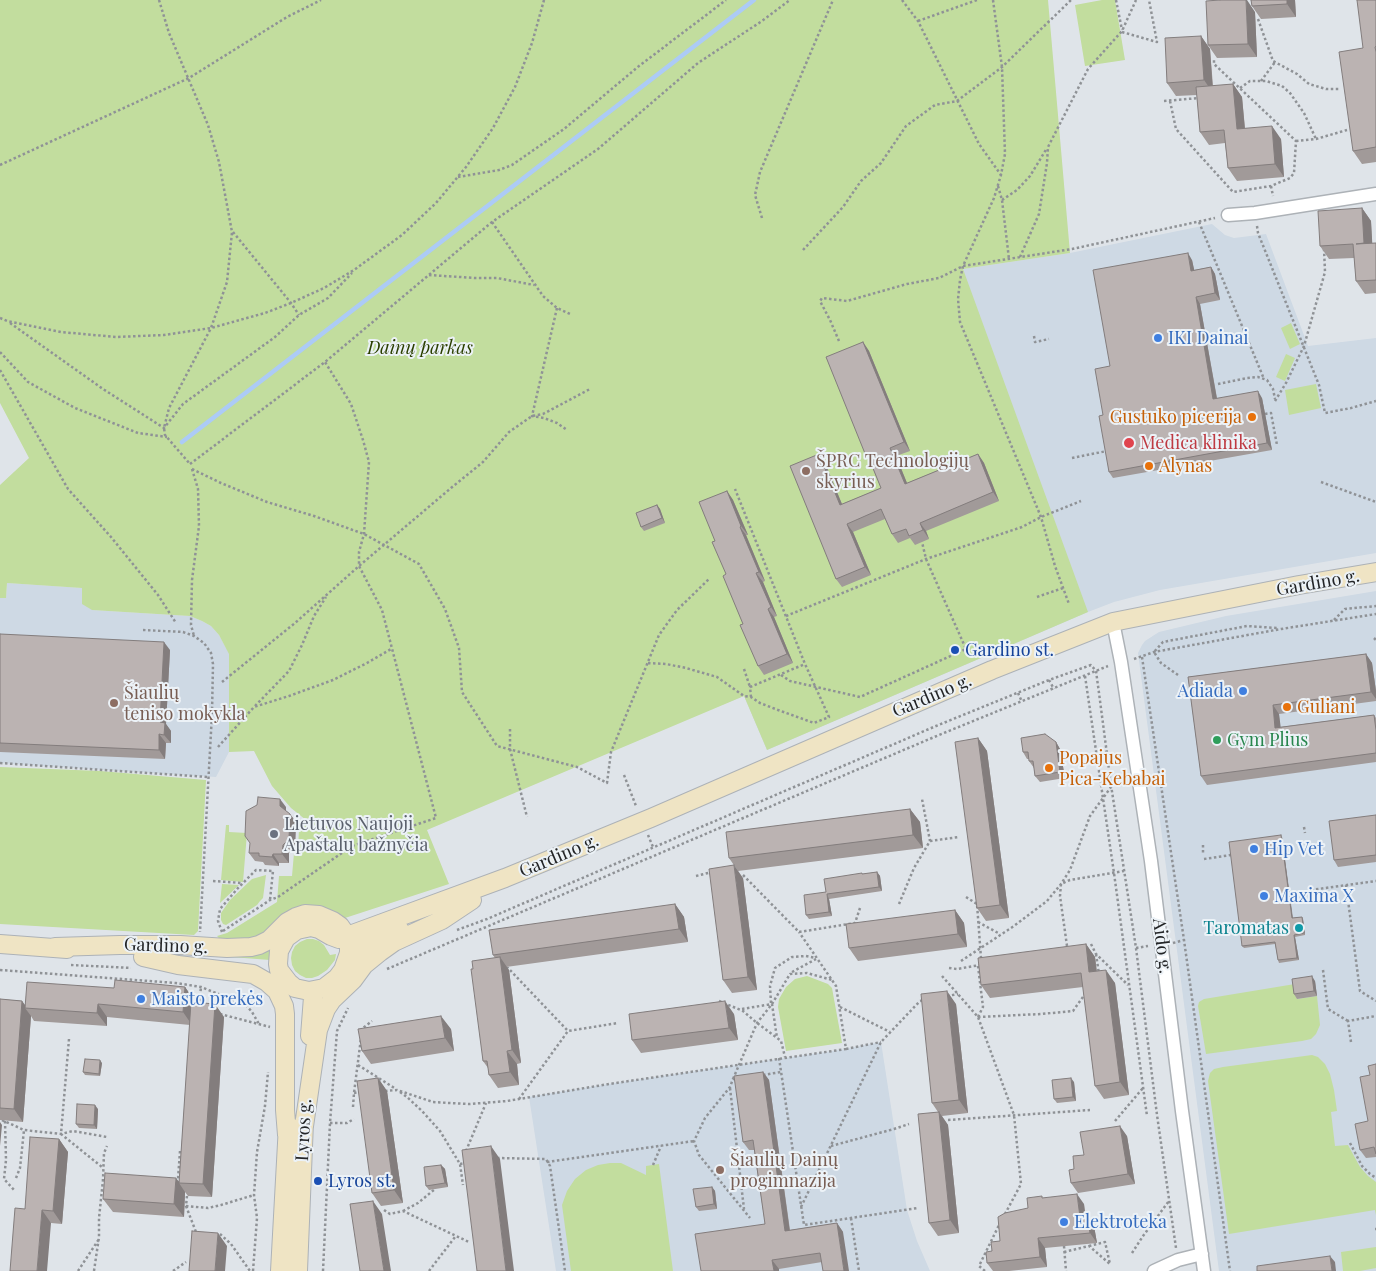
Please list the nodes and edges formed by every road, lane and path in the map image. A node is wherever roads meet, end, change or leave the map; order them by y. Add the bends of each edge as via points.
1 (159, 0) edge
2 (321, 0) edge
3 (544, 0) edge
4 (726, 0) edge
5 (790, 0) edge
6 (833, 0) edge
7 (902, 0) edge
8 (977, 0) edge
9 (993, 0) edge
10 (1070, 0) edge
11 (1116, 0) edge
12 (1136, 0) edge
13 (1149, 0) edge
14 (1258, 19) edge
15 (918, 21) junction
16 (1122, 32) junction
17 (1214, 58) edge
18 (1275, 62) junction
19 (1002, 67) junction
20 (190, 78) junction
21 (1261, 81) junction
22 (1240, 88) junction
23 (1340, 89) edge
24 (1244, 92) junction
25 (1237, 93) dead end
26 (1206, 98) edge
27 (1170, 100) junction
28 (957, 101) junction
29 (1164, 101) dead end
30 (1347, 130) edge
31 (1316, 139) junction
32 (1296, 141) junction
33 (1048, 147) junction
34 (0, 165) edge
35 (1001, 175) junction
36 (458, 177) junction
37 (998, 184) junction
38 (1376, 194) edge
39 (1002, 200) junction
40 (1255, 213) junction
41 (1228, 215) joint
42 (762, 218) dead end
43 (492, 222) junction
44 (1199, 222) junction
45 (232, 232) junction
46 (1324, 242) edge
47 (803, 250) dead end
48 (1020, 257) junction
49 (1009, 259) junction
50 (963, 266) junction
51 (354, 270) junction
52 (430, 275) junction
53 (536, 286) junction
54 (291, 303) junction
55 (557, 308) junction
56 (570, 314) dead end
57 (299, 315) junction
58 (0, 318) edge
59 (7, 321) junction
60 (211, 328) junction
61 (1034, 336) dead end
62 (1049, 339) dead end
63 (838, 341) dead end
64 (1304, 346) junction
65 (0, 352) edge
66 (325, 362) junction
67 (0, 370) edge
68 (1264, 379) junction
69 (1218, 384) dead end
70 (590, 389) dead end
71 (1376, 401) edge
72 (1265, 414) dead end
73 (532, 416) junction
74 (164, 428) junction
75 (567, 430) dead end
76 (167, 437) junction
77 (1277, 445) dead end
78 (1108, 451) edge
79 (1072, 458) dead end
80 (190, 464) junction
81 (192, 469) junction
82 (1321, 482) dead end
83 (735, 489) dead end
84 (1081, 501) dead end
85 (1376, 502) edge
86 (1041, 517) junction
87 (364, 534) junction
88 (922, 542) edge
89 (384, 546) junction
90 (926, 559) junction
91 (360, 566) junction
92 (1376, 572) edge
93 (709, 579) dead end
94 (1063, 588) junction
95 (328, 593) junction
96 (1037, 597) dead end
97 (1069, 604) dead end
98 (1376, 606) edge
99 (1376, 614) edge
100 (786, 616) junction
101 (1334, 620) junction
102 (1113, 622) junction
103 (176, 623) dead end
104 (1281, 629) junction
105 (143, 630) dead end
106 (194, 636) junction
107 (392, 649) junction
108 (1154, 652) junction
109 (1142, 657) junction
110 (1121, 662) junction
111 (648, 663) junction
112 (805, 664) junction
113 (744, 669) dead end
114 (1096, 671) junction
115 (781, 675) junction
116 (1178, 675) dead end
117 (1085, 676) junction
118 (1049, 680) junction
119 (222, 682) dead end
120 (815, 687) junction
121 (750, 688) junction
122 (1054, 689) junction
123 (1018, 693) junction
124 (751, 697) junction
125 (1022, 702) junction
126 (254, 707) junction
127 (510, 730) dead end
128 (218, 747) dead end
129 (510, 749) junction
130 (0, 763) edge
131 (208, 777) junction
132 (1111, 785) junction
133 (1102, 798) junction
134 (922, 799) dead end
135 (755, 804) junction
136 (759, 812) junction
137 (527, 817) dead end
138 (703, 827) junction
139 (1304, 827) dead end
140 (1305, 833) dead end
141 (706, 834) junction
142 (959, 836) dead end
143 (930, 840) junction
144 (1202, 845) dead end
145 (1203, 853) dead end
146 (1232, 855) edge
147 (1204, 859) dead end
148 (714, 871) edge
149 (1124, 871) junction
150 (1114, 873) junction
151 (742, 875) edge
152 (696, 876) dead end
153 (506, 878) junction
154 (213, 881) dead end
155 (1376, 881) edge
156 (242, 884) junction
157 (1061, 884) junction
158 (1346, 885) junction
159 (1311, 890) dead end
160 (966, 897) dead end
161 (270, 900) junction
162 (472, 900) junction
163 (899, 904) dead end
164 (860, 908) dead end
165 (978, 922) junction
166 (341, 930) junction
167 (456, 931) dead end
168 (200, 932) dead end
169 (799, 932) junction
170 (1000, 934) junction
171 (0, 944) edge
172 (1091, 944) dead end
173 (1067, 946) edge
174 (55, 947) junction
175 (980, 948) junction
176 (1096, 954) junction
177 (817, 958) junction
178 (961, 961) dead end
179 (138, 962) junction
180 (346, 964) junction
181 (69, 965) dead end
182 (978, 965) junction
183 (506, 968) edge
184 (949, 968) dead end
185 (0, 970) edge
186 (279, 970) junction
187 (383, 970) dead end
188 (1323, 970) dead end
189 (790, 974) junction
190 (942, 976) dead end
191 (832, 980) junction
192 (1100, 980) edge
193 (201, 981) dead end
194 (1129, 986) junction
195 (201, 987) junction
196 (295, 988) junction
197 (316, 990) junction
198 (1086, 992) edge
199 (958, 994) junction
200 (939, 997) edge
201 (929, 999) edge
202 (719, 1001) edge
203 (1376, 1001) edge
204 (352, 1003) dead end
205 (772, 1004) junction
206 (840, 1008) junction
207 (740, 1009) junction
208 (199, 1011) edge
209 (215, 1014) edge
210 (1376, 1016) edge
211 (978, 1018) junction
212 (372, 1020) dead end
213 (1348, 1021) junction
214 (259, 1024) junction
215 (618, 1024) dead end
216 (757, 1024) junction
217 (273, 1028) dead end
218 (568, 1031) junction
219 (890, 1032) junction
220 (68, 1039) dead end
221 (777, 1039) junction
222 (881, 1042) junction
223 (1351, 1042) dead end
224 (846, 1049) junction
225 (779, 1058) junction
226 (785, 1058) junction
227 (738, 1064) junction
228 (358, 1065) junction
229 (268, 1066) dead end
230 (781, 1072) junction
231 (762, 1075) edge
232 (608, 1078) dead end
233 (742, 1078) edge
234 (733, 1080) junction
235 (609, 1084) junction
236 (730, 1087) junction
237 (1143, 1088) junction
238 (397, 1090) junction
239 (380, 1091) edge
240 (354, 1092) junction
241 (362, 1092) edge
242 (518, 1099) junction
243 (486, 1102) junction
244 (353, 1107) dead end
245 (1090, 1110) dead end
246 (1014, 1114) junction
247 (1147, 1116) dead end
248 (354, 1119) dead end
249 (948, 1120) edge
250 (1115, 1121) dead end
251 (330, 1123) junction
252 (909, 1124) dead end
253 (24, 1130) junction
254 (61, 1134) junction
255 (295, 1134) junction
256 (107, 1137) dead end
257 (694, 1141) junction
258 (1350, 1143) dead end
259 (107, 1146) dead end
260 (661, 1146) junction
261 (831, 1146) junction
262 (180, 1151) edge
263 (0, 1159) edge
264 (495, 1159) edge
265 (6, 1160) junction
266 (470, 1162) edge
267 (547, 1162) junction
268 (460, 1164) junction
269 (653, 1165) dead end
270 (102, 1167) junction
271 (16, 1178) dead end
272 (1376, 1178) edge
273 (182, 1185) edge
274 (463, 1185) edge
275 (435, 1189) edge
276 (15, 1191) dead end
277 (254, 1195) junction
278 (186, 1196) edge
279 (1169, 1202) junction
280 (186, 1206) junction
281 (801, 1208) junction
282 (918, 1208) dead end
283 (384, 1210) edge
284 (404, 1211) junction
285 (745, 1212) junction
286 (750, 1218) dead end
287 (851, 1218) junction
288 (220, 1234) edge
289 (99, 1237) junction
290 (455, 1237) junction
291 (198, 1238) edge
292 (470, 1242) edge
293 (1064, 1246) edge
294 (1090, 1246) junction
295 (1064, 1252) junction
296 (1132, 1253) dead end
297 (1202, 1254) junction
298 (1178, 1260) junction
299 (186, 1262) dead end
300 (78, 1271) edge
301 (94, 1271) edge
302 (173, 1271) edge
303 (251, 1271) edge
304 (280, 1271) edge
305 (298, 1271) edge
306 (323, 1271) edge
307 (429, 1271) edge
308 (565, 1271) edge
309 (859, 1271) edge
310 (985, 1271) edge
311 (1066, 1271) edge
312 (1154, 1271) edge
313 (1204, 1271) edge
314 (1230, 1271) edge

1 - 20 path via 169,33
2 - 20 path via 287,17
3 - 36 path via 515,87 493,128
4 - 36 path via 639,66 564,129 512,164 499,170
5 - 43 path via 698,63 598,149
6 - 42 path via 760,172 755,194
7 - 15 path
8 - 15 path
9 - 19 path
10 - 19 path
11 - 16 path
12 - 16 path
13 - 16 path via 1157,42
14 - 18 path
15 - 28 path
16 - 33 path via 1088,69
17 - 22 path via 1214,64
18 - 21 path
18 - 23 path via 1309,84
19 - 28 path
19 - 35 path via 1005,154
20 - 34 path
20 - 45 path via 219,162
21 - 22 path via 1250,81
21 - 31 path via 1282,86 1290,93
22 - 24 path
24 - 25 path
24 - 32 path
26 - 27 path
27 - 29 path
27 - 32 path via 1176,130 1233,192 1271,186 1290,178 1294,173
28 - 35 path via 979,144
28 - 47 path via 935,105 906,126 881,163 861,181 843,207
30 - 31 path
31 - 32 path
33 - 39 path via 1030,176
33 - 48 path via 1039,214
35 - 37 path
36 - 51 path via 402,235
37 - 39 path
37 - 50 path
38 - 40 street
39 - 49 path
40 - 41 street
40 - 64 path via 1258,232
41 - 44 path
43 - 52 path
43 - 53 path
44 - 48 path
44 - 68 path
45 - 54 path
45 - 60 path via 226,282
46 - 64 path via 1325,272
48 - 49 path
49 - 50 path
50 - 63 path via 939,278 848,301 822,298 820,301
50 - 86 path via 958,299 960,322
51 - 54 path
51 - 57 path via 328,298
52 - 53 path via 498,278
52 - 66 path
53 - 55 path
54 - 57 path
54 - 60 path
55 - 56 path
55 - 73 path
57 - 74 path via 275,337 184,404
58 - 59 path
59 - 60 path via 61,332 116,337 164,335
59 - 74 path
60 - 74 path via 170,408
61 - 62 path via 1036,342
64 - 68 path via 1275,400 1274,389
64 - 71 path via 1325,412
65 - 76 path via 28,382 75,408 138,433
66 - 80 path
66 - 87 path via 351,404 369,462
67 - 103 path via 68,489 158,595
68 - 69 path via 1246,378
70 - 73 path via 543,414
72 - 77 path via 1271,413
73 - 75 path via 557,423
73 - 89 path via 509,432 483,462
74 - 76 path
76 - 80 path
78 - 79 path
80 - 81 path
81 - 87 path via 267,502
81 - 106 path via 198,489 199,526 192,580 191,625
82 - 85 path
83 - 100 path
84 - 86 path
86 - 90 path via 1022,527
86 - 94 path
87 - 89 path
87 - 91 path via 359,552
88 - 90 path
89 - 91 path
89 - 129 path via 419,564 445,609 459,648 462,692 497,746
90 - 100 path
90 - 120 path via 966,650 860,697
91 - 95 path
91 - 107 path via 382,610
92 - 102 main road, Gardino g.
93 - 111 path via 659,635
94 - 96 path
94 - 97 path
95 - 119 path
95 - 126 path via 289,671
98 - 101 path via 1345,609
99 - 101 path
100 - 112 path
101 - 104 path
102 - 110 street, Aido g.
102 - 153 main road, Gardino g. via 983,674
104 - 108 path
104 - 108 path via 1247,626 1191,636 1163,642
105 - 106 path via 182,632
106 - 131 path via 211,653 213,664
107 - 126 path via 333,680
107 - 161 path via 436,818 352,846
108 - 109 path
108 - 116 path via 1161,664
109 - 110 path
109 - 314 path
110 - 114 path
110 - 297 street, Aido g. via 1151,861
111 - 124 path via 686,668 716,678
111 - 129 path via 611,752 607,783 577,767
112 - 115 path
112 - 120 path
113 - 121 path
114 - 117 path
114 - 118 path via 1092,665
114 - 132 path
115 - 120 path via 790,681
115 - 121 path
117 - 122 path
117 - 133 path
118 - 122 path
118 - 123 path
120 - 124 path via 829,717 814,723
121 - 124 path
122 - 125 path
123 - 125 path
123 - 135 path
125 - 136 path
126 - 128 path
127 - 129 path
129 - 137 path
130 - 131 path
131 - 168 path
132 - 133 path
132 - 149 path
133 - 150 path
133 - 157 path via 1090,816 1070,870
134 - 143 path
135 - 136 path
135 - 138 path
136 - 141 path
138 - 141 path
138 - 167 path
139 - 140 path
141 - 187 path
142 - 143 path
143 - 163 path
144 - 145 path
146 - 147 path
148 - 152 path
149 - 150 path
149 - 279 path
150 - 157 path
150 - 194 path
151 - 169 path
153 - 162 main road, Gardino g.
153 - 166 main road via 473,883 354,923 342,924
154 - 156 path
155 - 158 path
156 - 161 path via 256,870 273,871
156 - 161 path via 218,913 222,932
157 - 170 path via 1047,901
157 - 173 path
158 - 159 path
158 - 203 path via 1360,991
160 - 165 path via 977,904
162 - 180 main road, Gardino g. via 370,942
162 - 255 main road via 442,920 380,952 332,1000 318,1030
164 - 169 path via 855,923
165 - 170 path
165 - 175 path
166 - 174 main road, Gardino g. via 319,915 305,914 287,922 269,940 251,947
166 - 180 main road via 349,953
166 - 186 main road via 339,939 311,927 297,930 286,938 279,951
169 - 177 path
170 - 175 path
171 - 174 main road, Gardino g.
172 - 176 path
174 - 179 main road, Gardino g.
175 - 178 path
175 - 182 path via 982,965
176 - 192 path
176 - 194 path
177 - 189 path
177 - 191 path
177 - 205 path via 792,957 775,968 770,986
179 - 181 path
179 - 186 main road, Gardino g. via 268,966
179 - 255 main road via 253,974 277,991 285,1014 285,1110
180 - 197 main road, Gardino g. via 337,978
182 - 184 path
182 - 211 path via 983,1007
183 - 218 path
185 - 195 path
186 - 196 main road
188 - 213 path via 1328,1009
189 - 191 path via 807,973
189 - 205 path
190 - 199 path
191 - 206 path
193 - 195 path
194 - 237 path
195 - 208 path
195 - 214 path via 246,1005
196 - 197 main road
196 - 255 main road, Lyros g.
197 - 255 main road, Lyros g.
198 - 211 path via 1073,1011
199 - 200 path
199 - 211 path
201 - 219 path via 920,1001
202 - 207 path
204 - 251 path via 337,1031
205 - 207 path
205 - 216 path
205 - 221 path
206 - 219 path
206 - 224 path
207 - 216 path
209 - 214 path
210 - 213 path
211 - 246 path
212 - 228 path via 363,1028
213 - 223 path
214 - 217 path
215 - 218 path
216 - 221 path
216 - 227 path
218 - 242 path
219 - 222 path
220 - 254 path
221 - 226 path via 781,1041
222 - 224 path
222 - 261 path
224 - 226 path
225 - 226 path
225 - 227 path
225 - 230 path
227 - 234 path
227 - 235 path
228 - 238 path
228 - 240 path
229 - 277 path
230 - 231 path
230 - 281 path
232 - 235 path
233 - 234 path
234 - 236 path
235 - 242 path
236 - 257 path via 705,1118
236 - 285 path
237 - 247 path
237 - 250 path
238 - 239 path
238 - 243 path via 433,1102
238 - 268 path via 407,1096 440,1131
240 - 241 path
240 - 244 path
242 - 243 path
243 - 268 path
245 - 246 path
246 - 249 path
246 - 310 path via 1021,1184 979,1266
248 - 251 path via 347,1123
251 - 306 path
252 - 261 path
253 - 254 path
253 - 265 path via 4,1121
253 - 271 path
254 - 256 path via 73,1131
254 - 270 path
255 - 304 main road, Lyros g.
255 - 305 main road, Lyros g.
257 - 260 path
257 - 285 path via 699,1155
258 - 272 path via 1362,1166
259 - 270 path
260 - 267 path
260 - 269 path
261 - 281 path
262 - 273 path via 178,1179
263 - 265 path
264 - 267 path via 546,1159
265 - 276 path via 4,1179
266 - 268 path
267 - 308 path
268 - 274 path
270 - 289 path
275 - 284 path
277 - 280 path via 208,1208
277 - 303 path via 257,1218
278 - 280 path
279 - 296 path
279 - 298 path
280 - 291 path
281 - 287 path via 804,1225
282 - 287 path
283 - 284 path via 390,1214
284 - 290 path
285 - 286 path
287 - 309 path
288 - 303 path
289 - 300 path
289 - 301 path
290 - 292 path
290 - 307 path
293 - 295 path
294 - 294 path via 1096,1252 1110,1264 1105,1242
294 - 295 path
295 - 311 path
297 - 298 street
297 - 313 street, Aido g.
298 - 312 street
299 - 302 path

